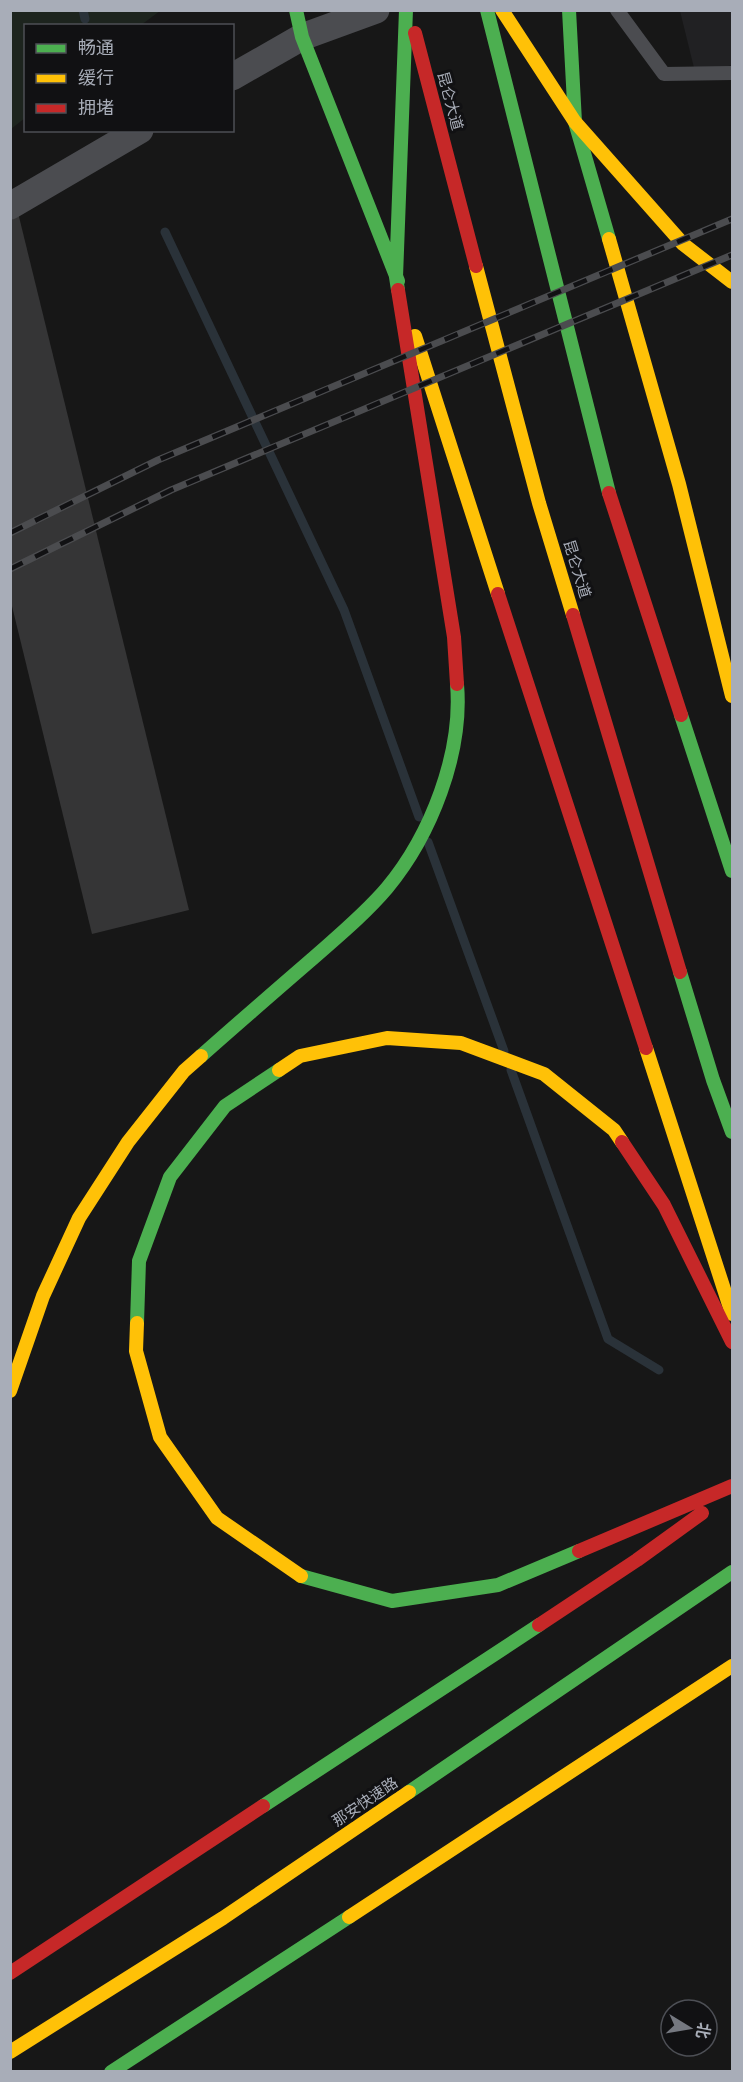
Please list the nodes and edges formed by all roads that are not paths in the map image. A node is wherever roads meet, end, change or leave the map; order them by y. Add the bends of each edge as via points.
1 (296, 10) edge
2 (376, 10) edge
3 (408, 10) edge
4 (487, 10) edge
5 (502, 10) edge
6 (569, 10) edge
7 (617, 10) edge
8 (302, 37) junction
9 (732, 73) edge
10 (234, 76) edge
11 (575, 122) junction
12 (137, 132) edge
13 (10, 206) edge
14 (396, 277) junction
15 (732, 282) edge
16 (732, 696) edge
17 (732, 871) edge
18 (732, 1132) edge
19 (732, 1314) edge
20 (732, 1342) edge
21 (10, 1391) edge
22 (732, 1488) edge
23 (732, 1572) edge
24 (732, 1666) edge
25 (10, 1973) edge
26 (10, 2052) edge
27 (111, 2072) edge

1 - 8 main road
2 - 8 street
3 - 14 main road
3 - 18 main road, 昆仑大道 via 539,503
4 - 17 main road via 602,472
5 - 11 main road
6 - 11 main road
7 - 9 lane via 664,74
8 - 10 street
8 - 14 main road
11 - 15 main road via 683,244
11 - 16 main road via 679,484
12 - 13 street
14 - 19 main road
14 - 21 main road via 454,637 458,691 454,744 440,795 418,843 388,887 339,936 184,1071 128,1142 79,1218 43,1296
20 - 22 main road via 664,1205 615,1130 544,1074 461,1043 387,1038 300,1056 225,1106 170,1177 139,1261 136,1351 160,1437 217,1518 297,1575 392,1601 498,1585
22 - 25 main road via 637,1560
23 - 26 main road, 那安快速路 via 223,1918
24 - 27 main road

